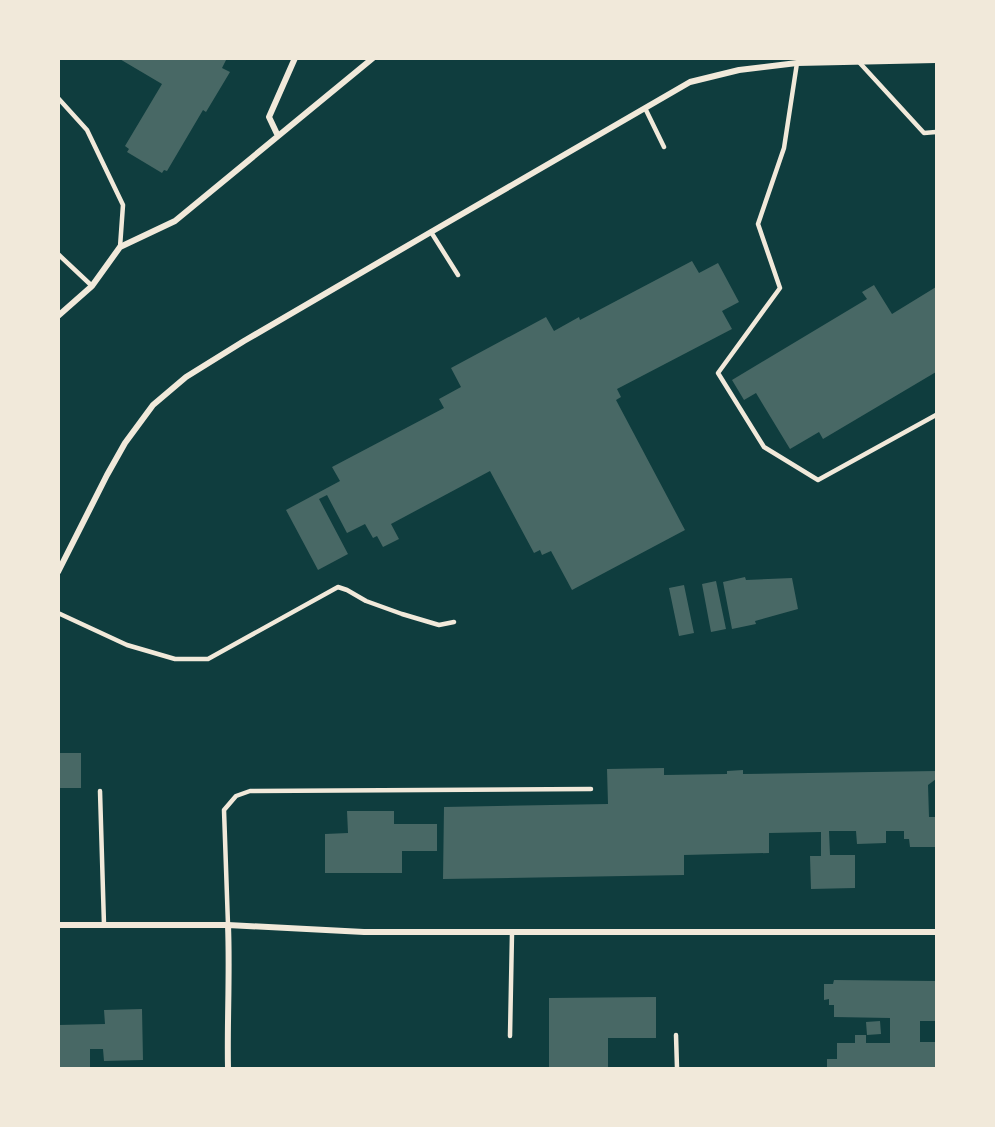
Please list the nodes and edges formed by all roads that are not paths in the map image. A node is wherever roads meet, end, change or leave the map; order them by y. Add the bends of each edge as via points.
1 (295, 58) edge
2 (374, 58) edge
3 (881, 59) edge
4 (936, 60) edge
5 (858, 61) junction
6 (797, 63) junction
7 (58, 98) edge
8 (645, 108) junction
9 (936, 132) edge
10 (278, 136) junction
11 (664, 147) dead end
12 (431, 232) junction
13 (120, 248) junction
14 (58, 254) edge
15 (458, 275) dead end
16 (92, 286) junction
17 (58, 316) edge
18 (936, 415) edge
19 (58, 572) edge
20 (58, 613) edge
21 (454, 622) dead end
22 (591, 789) dead end
23 (100, 791) dead end
24 (58, 925) edge
25 (104, 925) junction
26 (228, 925) junction
27 (936, 932) edge
28 (512, 933) junction
29 (676, 1035) dead end
30 (510, 1036) dead end
31 (228, 1068) edge
32 (677, 1068) edge

1 - 10 street via 269,117
2 - 10 street
3 - 4 street
3 - 5 street
5 - 6 street
5 - 9 lane via 924,133
6 - 8 street via 739,70 690,82
6 - 18 lane via 784,148 758,224 780,288 718,373 764,447 818,480
7 - 13 lane via 87,130 123,205
8 - 11 lane
8 - 12 street
10 - 13 street via 175,221
12 - 15 lane
12 - 19 street via 195,371 153,405 125,443
13 - 16 street
14 - 16 lane
16 - 17 street
20 - 21 lane via 127,645 175,659 208,659 338,587 402,614 439,625
22 - 26 lane via 250,791 236,796 224,810
23 - 25 lane
24 - 25 street
25 - 26 street
26 - 28 street via 364,932
26 - 31 street
27 - 28 street
28 - 30 lane
29 - 32 lane

